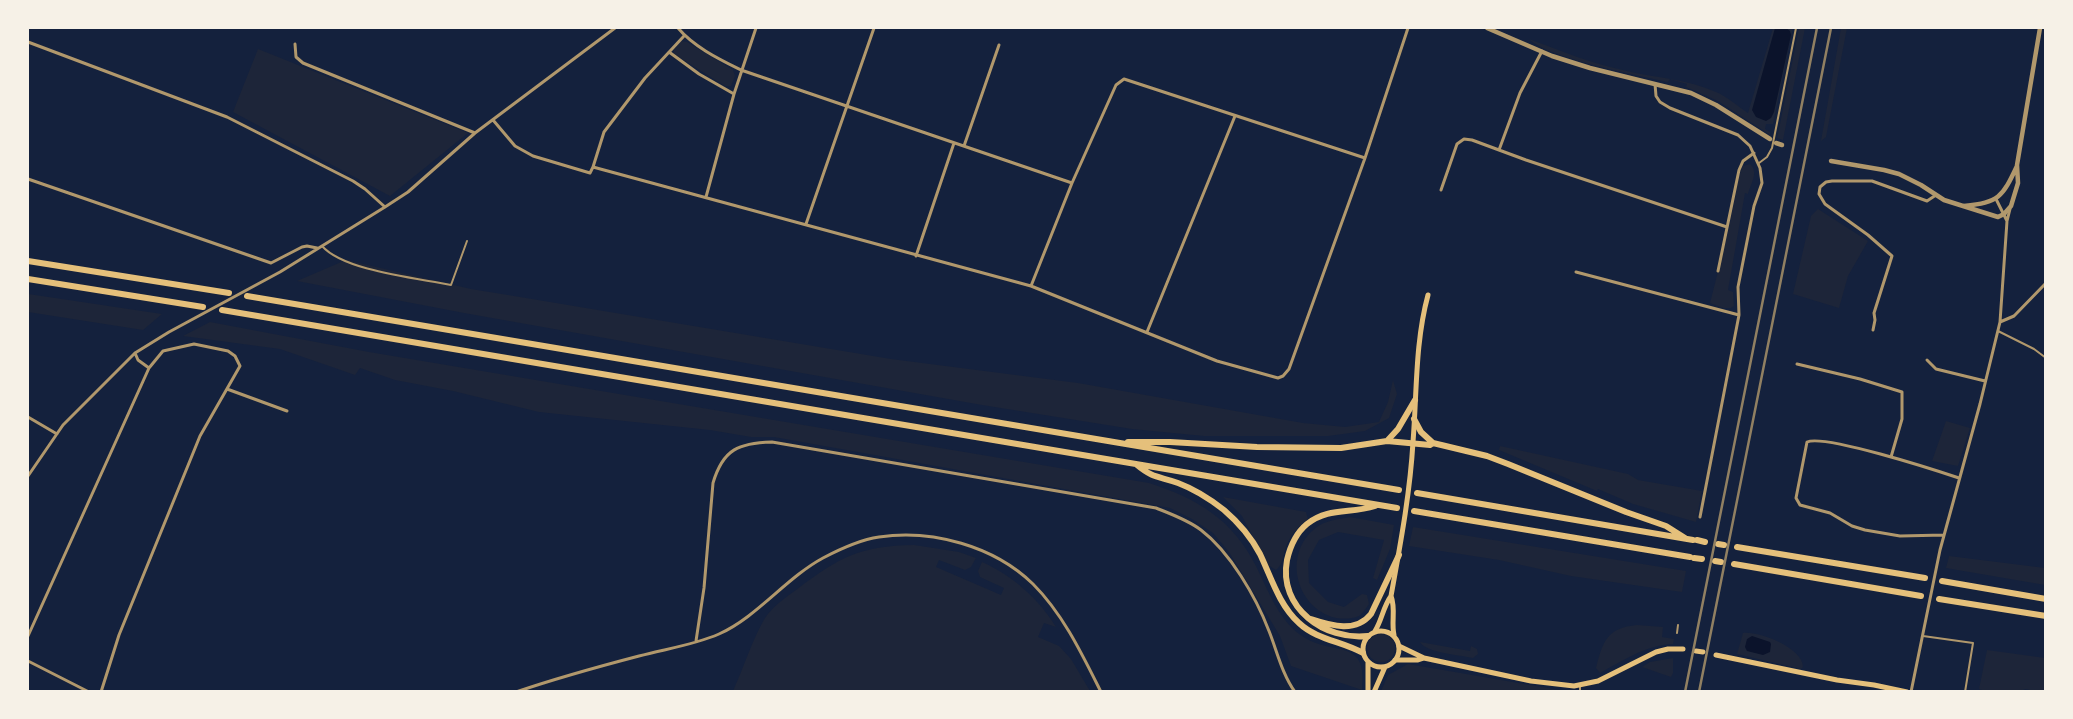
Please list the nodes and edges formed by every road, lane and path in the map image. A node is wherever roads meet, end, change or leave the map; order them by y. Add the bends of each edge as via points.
1 (615, 28) edge
2 (678, 28) edge
3 (756, 28) edge
4 (874, 28) edge
5 (1408, 28) edge
6 (1487, 28) edge
7 (1796, 28) edge
8 (2040, 28) edge
9 (684, 36) junction
10 (28, 42) edge
11 (295, 44) dead end
12 (999, 45) dead end
13 (1542, 51) junction
14 (669, 52) junction
15 (741, 70) junction
16 (1655, 84) junction
17 (734, 94) junction
18 (846, 107) junction
19 (1236, 116) junction
20 (493, 120) junction
21 (475, 133) junction
22 (1772, 138) junction
23 (954, 143) junction
24 (964, 146) junction
25 (1499, 150) junction
26 (1754, 153) junction
27 (1365, 158) junction
28 (1831, 161) dead end
29 (1759, 163) junction
30 (2017, 165) junction
31 (594, 167) junction
32 (28, 179) edge
33 (1072, 183) junction
34 (1441, 190) dead end
35 (1936, 195) junction
36 (706, 197) junction
37 (1996, 199) junction
38 (1963, 206) junction
39 (2011, 206) junction
40 (385, 208) junction
41 (2004, 214) junction
42 (2007, 221) junction
43 (806, 224) junction
44 (1727, 227) junction
45 (467, 240) dead end
46 (320, 247) junction
47 (916, 256) junction
48 (28, 261) edge
49 (1718, 271) dead end
50 (1576, 272) dead end
51 (28, 279) edge
52 (2046, 283) edge
53 (1031, 286) junction
54 (229, 293) dead end
55 (1428, 294) dead end
56 (247, 296) dead end
57 (203, 307) dead end
58 (222, 310) dead end
59 (1739, 315) junction
60 (2000, 322) junction
61 (1873, 330) dead end
62 (1998, 331) junction
63 (1147, 332) junction
64 (135, 353) junction
65 (2046, 358) edge
66 (1927, 360) dead end
67 (1797, 364) dead end
68 (149, 368) junction
69 (1986, 381) junction
70 (227, 389) junction
71 (1415, 400) junction
72 (287, 411) dead end
73 (28, 418) edge
74 (1414, 419) junction
75 (58, 434) junction
76 (1387, 441) junction
77 (1110, 442) junction
78 (1413, 444) junction
79 (1433, 444) junction
80 (1891, 457) junction
81 (1136, 464) junction
82 (28, 476) edge
83 (1959, 478) junction
84 (1399, 490) dead end
85 (1417, 493) dead end
86 (1377, 505) junction
87 (1397, 508) dead end
88 (1414, 510) dead end
89 (1700, 517) dead end
90 (1944, 535) junction
91 (1685, 538) junction
92 (1705, 542) dead end
93 (1737, 547) dead end
94 (1399, 554) junction
95 (1702, 559) dead end
96 (1734, 564) dead end
97 (1924, 578) dead end
98 (1942, 581) dead end
99 (1391, 596) junction
100 (1921, 596) dead end
101 (2046, 598) edge
102 (1939, 599) dead end
103 (2046, 616) edge
104 (1306, 617) junction
105 (1678, 626) dead end
106 (1376, 631) junction
107 (1677, 633) dead end
108 (28, 636) edge
109 (1368, 636) junction
110 (1394, 636) junction
111 (1923, 636) junction
112 (696, 641) junction
113 (1399, 646) junction
114 (1683, 649) dead end
115 (1363, 653) junction
116 (1716, 655) dead end
117 (1424, 658) junction
118 (1395, 660) junction
119 (28, 661) edge
120 (1368, 661) junction
121 (1385, 666) junction
122 (1580, 688) edge
123 (89, 692) edge
124 (101, 692) edge
125 (516, 692) edge
126 (1101, 692) edge
127 (1294, 692) edge
128 (1368, 692) edge
129 (1374, 692) edge
130 (1907, 692) edge
131 (1911, 692) edge
132 (1965, 692) edge

1 - 20 street
2 - 9 street
3 - 15 street
4 - 18 street
5 - 27 street
6 - 13 street
7 - 22 lane
8 - 30 street
9 - 14 street
9 - 15 street
10 - 40 street via 251,128 353,181
11 - 21 street via 296,57 303,63
12 - 24 street
13 - 16 street via 1598,70
13 - 25 street via 1520,93
14 - 17 street
14 - 31 street via 604,132
15 - 17 street
15 - 18 street
16 - 22 street via 1707,100
16 - 26 street via 1656,96 1664,105 1731,131 1745,140
17 - 36 street
18 - 23 street
18 - 43 street
19 - 27 street
19 - 33 street via 1124,80 1116,85
19 - 63 street
20 - 21 street
20 - 31 street via 515,146 533,156 590,173
21 - 40 street
22 - 29 lane via 1772,148
23 - 24 street
23 - 47 street
24 - 33 street
25 - 34 street via 1472,140 1460,141
25 - 44 street
26 - 29 street
26 - 44 street via 1743,161 1739,170
27 - 63 street via 1290,369 1283,376 1278,378 1217,361
28 - 35 street via 1892,172
29 - 59 street via 1762,183 1754,206 1738,287
30 - 37 street via 2007,186
30 - 39 street via 2018,183
31 - 36 street
32 - 46 street via 271,263 302,247
33 - 53 street
35 - 38 street
35 - 61 street via 1927,201 1872,181 1832,180 1820,187 1819,194 1825,204 1892,256 1874,313
36 - 43 street
37 - 38 street
37 - 41 street
38 - 41 street via 1987,215 1998,217
39 - 41 street
39 - 42 street
40 - 46 street
41 - 42 street
42 - 60 street
43 - 47 street
44 - 49 street
45 - 46 lane via 451,285 340,260
46 - 64 street
47 - 53 street
48 - 54 highway
50 - 59 street
51 - 57 highway
52 - 60 street via 2014,316
53 - 63 street
55 - 71 main road via 1417,350
56 - 77 highway
58 - 81 highway
59 - 89 street
60 - 62 street
62 - 65 lane
62 - 69 street
64 - 68 street via 138,360
64 - 75 street
66 - 69 street via 1936,369
67 - 80 street via 1902,392 1902,419
68 - 70 street via 158,355 171,348 194,344 228,351 240,366
68 - 108 street
69 - 83 street
70 - 72 street
70 - 124 street via 200,436 119,635
71 - 74 main road
71 - 76 highway via 1406,418
73 - 75 street
74 - 78 main road
74 - 79 highway
75 - 82 street
76 - 77 highway via 1341,448
76 - 78 highway
77 - 84 highway
78 - 79 highway
78 - 94 main road
79 - 91 highway via 1487,456 1666,526
80 - 83 street
80 - 90 street via 1813,439 1807,442 1796,498 1800,505 1830,512 1865,530 1900,536
81 - 86 highway
81 - 115 highway via 1150,476 1179,483 1224,510 1258,551 1287,611 1312,633
83 - 90 street
85 - 91 highway
86 - 87 highway
86 - 104 highway via 1359,511 1325,514 1306,525 1296,537 1289,553 1286,577 1291,595
88 - 95 highway
90 - 111 street
91 - 92 highway
93 - 97 highway
94 - 99 main road
94 - 104 highway via 1365,621 1353,626 1329,625
96 - 100 highway
98 - 101 highway
99 - 106 main road
99 - 110 main road
102 - 103 highway
104 - 109 highway via 1325,630 1338,634 1354,638
105 - 107 lane
106 - 109 main road
106 - 110 main road
109 - 115 main road
110 - 113 main road
111 - 131 street
111 - 132 lane via 1973,643
112 - 125 street via 569,674
112 - 126 street via 727,629 821,559 851,545 877,537 901,535 937,538 978,549 1032,583 1054,608
112 - 127 street via 717,469 725,457 739,446 772,442 1147,507 1178,516 1201,530 1224,553 1244,582
113 - 117 main road
113 - 118 main road via 1400,653
114 - 122 main road via 1656,652
115 - 120 main road
116 - 130 main road
117 - 118 main road
117 - 122 main road
118 - 121 main road
119 - 123 street
120 - 121 main road via 1379,667
120 - 128 main road
121 - 129 main road

